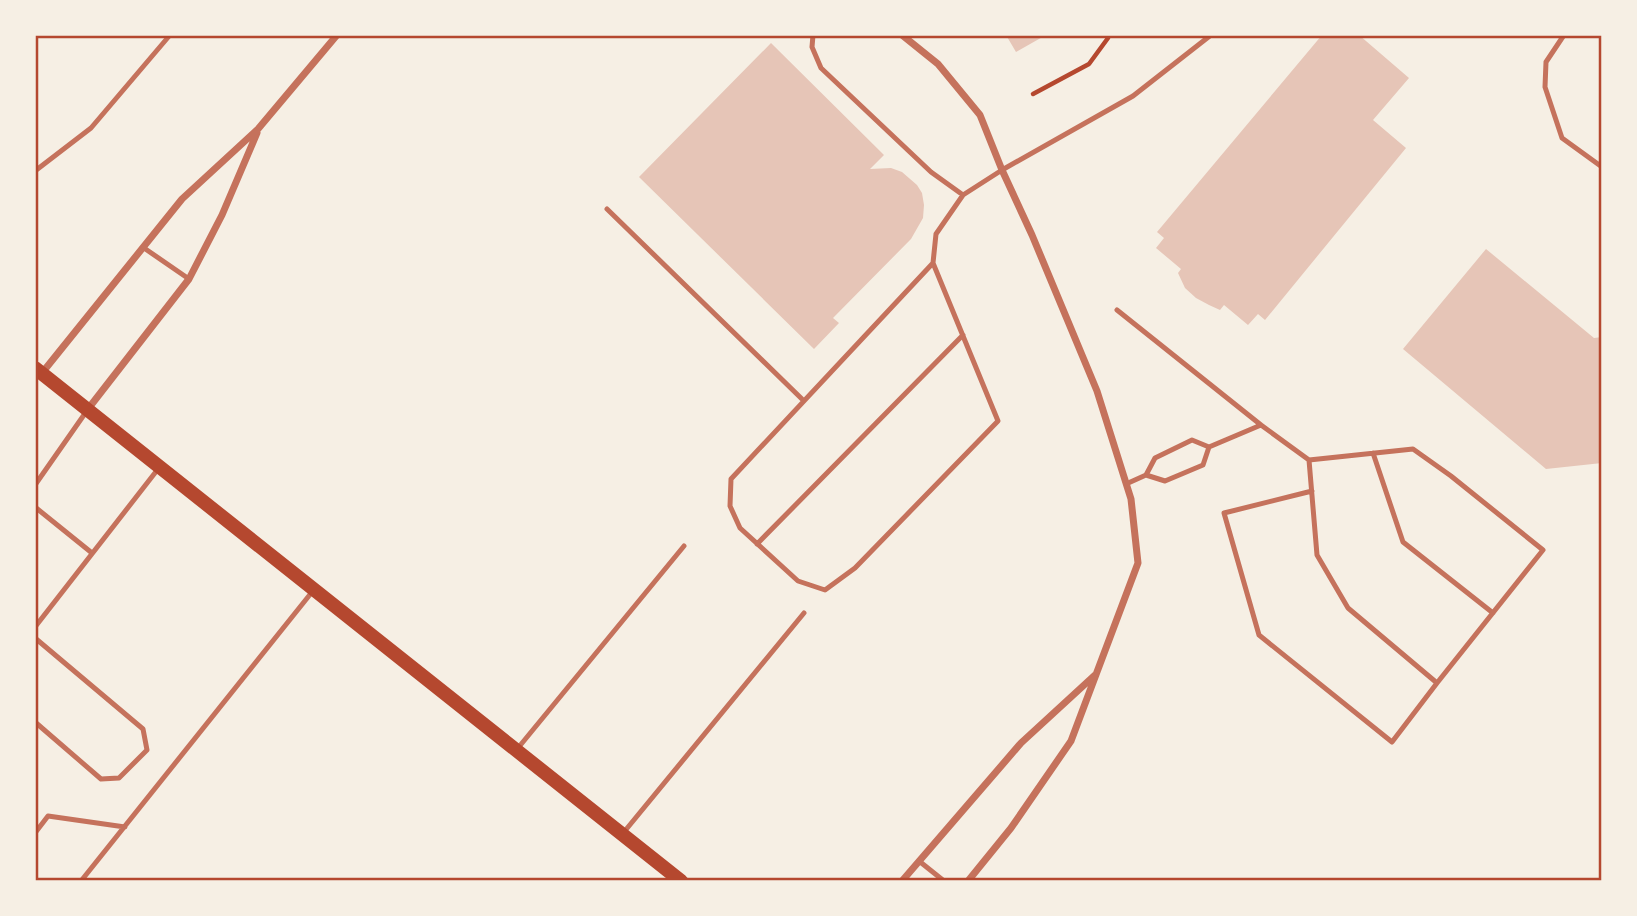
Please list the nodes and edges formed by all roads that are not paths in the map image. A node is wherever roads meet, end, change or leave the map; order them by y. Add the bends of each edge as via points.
1 (170, 35) edge
2 (337, 35) edge
3 (813, 35) edge
4 (902, 35) edge
5 (1211, 35) edge
6 (1564, 35) edge
7 (258, 129) junction
8 (1602, 167) edge
9 (1002, 170) junction
10 (35, 171) edge
11 (963, 195) junction
12 (607, 209) dead end
13 (144, 248) junction
14 (933, 263) junction
15 (189, 279) junction
16 (1117, 310) dead end
17 (962, 335) junction
18 (38, 371) edge
19 (804, 401) junction
20 (88, 409) junction
21 (1261, 425) junction
22 (1209, 447) junction
23 (1373, 453) junction
24 (1310, 460) junction
25 (160, 466) junction
26 (1146, 475) junction
27 (1126, 484) junction
28 (35, 485) edge
29 (1312, 491) junction
30 (35, 507) edge
31 (757, 544) junction
32 (684, 546) dead end
33 (92, 553) junction
34 (314, 589) junction
35 (804, 613) dead end
36 (1493, 613) junction
37 (35, 627) edge
38 (35, 638) edge
39 (1098, 672) junction
40 (1437, 683) junction
41 (35, 722) edge
42 (516, 750) junction
43 (125, 827) junction
44 (35, 833) edge
45 (622, 834) junction
46 (919, 861) junction
47 (81, 881) edge
48 (681, 881) edge
49 (902, 881) edge
50 (944, 881) edge
51 (968, 881) edge

1 - 10 lane via 91,128
2 - 7 street
3 - 11 lane via 812,47 821,68 931,172
4 - 9 street via 938,64 980,116
5 - 9 lane via 1133,96
6 - 8 lane via 1546,62 1545,87 1562,138
7 - 13 street via 182,199
7 - 15 street
9 - 11 lane
9 - 27 street via 1097,391
11 - 14 lane via 936,234
12 - 19 lane
13 - 15 lane
13 - 18 street
14 - 17 lane
14 - 19 lane
15 - 20 street
16 - 21 lane
17 - 31 lane
17 - 31 lane via 998,421 855,568 825,590 798,581
18 - 20 main road
19 - 31 lane via 732,479 730,506 740,528
20 - 25 main road
20 - 28 lane
21 - 22 lane
21 - 24 lane
22 - 26 lane via 1192,440 1155,458
22 - 26 lane via 1203,465 1165,481
23 - 24 lane
23 - 36 lane via 1403,542
23 - 36 lane via 1413,449 1543,550
24 - 29 lane
25 - 33 lane
25 - 34 main road
26 - 27 lane
27 - 39 street via 1138,563
29 - 40 lane via 1317,555 1348,608
29 - 40 lane via 1224,513 1259,635 1392,742
30 - 33 lane
32 - 42 lane
33 - 37 lane
34 - 42 main road
34 - 43 lane
35 - 45 lane
36 - 40 lane
38 - 41 lane via 143,729 147,750 119,778 101,779
39 - 46 street via 1021,743
39 - 51 street via 1071,741
42 - 45 main road
43 - 44 lane via 48,816
43 - 47 lane
45 - 48 main road
46 - 49 street
46 - 50 lane

